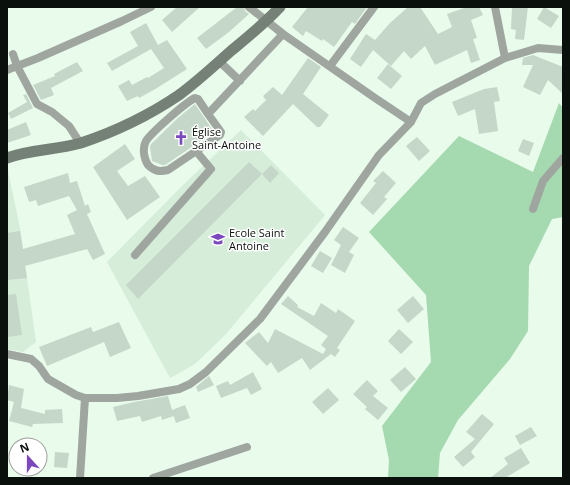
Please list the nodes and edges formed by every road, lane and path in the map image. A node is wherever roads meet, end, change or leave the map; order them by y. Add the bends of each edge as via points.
1 (151, 7) edge
2 (249, 7) edge
3 (280, 7) edge
4 (374, 7) edge
5 (495, 7) edge
6 (267, 21) junction
7 (283, 34) junction
8 (563, 50) edge
9 (13, 54) dead end
10 (505, 58) junction
11 (220, 62) junction
12 (16, 66) junction
13 (330, 66) junction
14 (7, 70) edge
15 (240, 81) junction
16 (162, 106) junction
17 (208, 114) junction
18 (170, 118) junction
19 (411, 122) junction
20 (80, 143) junction
21 (196, 151) junction
22 (7, 158) edge
23 (563, 158) edge
24 (533, 209) dead end
25 (135, 254) dead end
26 (7, 354) edge
27 (85, 398) junction
28 (247, 447) dead end
29 (80, 478) edge
30 (153, 478) edge

1 - 12 street
2 - 6 street
3 - 6 main road
4 - 13 street
5 - 10 street
6 - 7 street
6 - 11 main road
7 - 13 street
7 - 15 street
8 - 10 street via 538,48
9 - 12 street
10 - 19 street via 421,103
11 - 15 street
11 - 16 main road
12 - 14 street
12 - 20 street via 36,104 52,112 69,126
13 - 19 street
15 - 17 street
16 - 18 street
16 - 20 main road via 122,127
17 - 18 street via 195,98
17 - 21 street via 221,133
18 - 21 street via 146,141 146,162 151,168 159,172 164,171
19 - 27 street via 379,155 260,319 206,372 179,389 138,396
20 - 22 main road
21 - 25 street via 210,170
23 - 24 street via 543,181
26 - 27 street via 31,359 48,379
27 - 29 street
28 - 30 street

